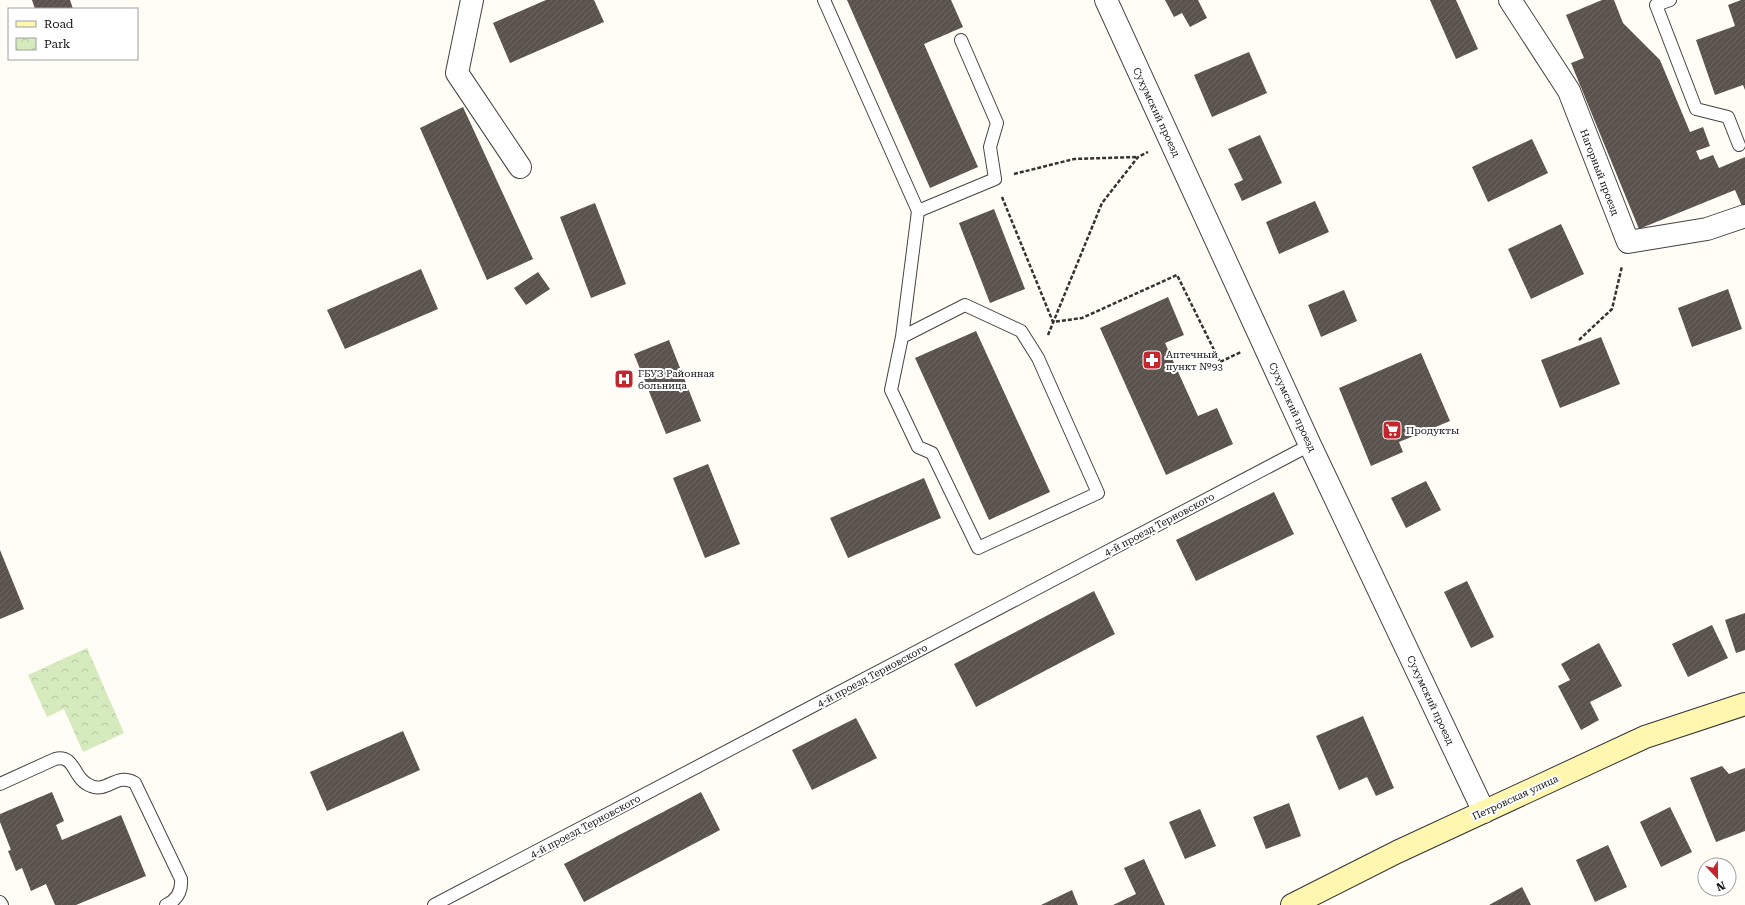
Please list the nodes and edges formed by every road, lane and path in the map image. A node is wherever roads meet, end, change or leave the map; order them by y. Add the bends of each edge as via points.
1 (472, 0) edge
2 (824, 0) edge
3 (1106, 0) edge
4 (1510, 0) edge
5 (1670, 0) edge
6 (961, 40) dead end
7 (1170, 140) junction
8 (1739, 145) dead end
9 (1138, 157) junction
10 (520, 167) dead end
11 (995, 179) junction
12 (918, 211) junction
13 (1745, 216) edge
14 (1628, 242) junction
15 (1053, 322) junction
16 (902, 337) junction
17 (1579, 340) dead end
18 (1263, 341) junction
19 (1038, 358) junction
20 (1310, 445) junction
21 (1745, 704) edge
22 (0, 784) edge
23 (1484, 812) junction
24 (0, 902) edge
25 (2, 905) edge
26 (166, 905) edge
27 (434, 905) edge
28 (1292, 905) edge

1 - 10 street via 457,73
2 - 12 lane
3 - 7 street, Сухумский проезд
4 - 14 street, Нагорный проезд via 1569,91
5 - 8 lane via 1656,5 1696,109 1728,117
6 - 11 lane via 997,123 990,147
7 - 9 path
7 - 18 street, Сухумский проезд
9 - 11 path via 1074,159
9 - 15 path via 1102,203
11 - 12 lane
11 - 15 path
12 - 16 lane
13 - 14 street via 1707,229
14 - 17 path via 1612,310
15 - 18 path via 1082,318 1177,275 1220,362
15 - 19 path
16 - 19 lane via 965,305 1021,331
16 - 19 lane via 891,390 918,447 932,453 978,548 1098,493
18 - 20 street, Сухумский проезд
20 - 23 street, Сухумский проезд
20 - 27 lane, 4-й проезд Терновского
21 - 23 street, Петровская улица via 1645,737
22 - 26 lane via 62,757 68,760 83,783 93,787 103,787 121,778 135,783 181,878 178,894 173,902
23 - 28 street, Петровская улица
24 - 25 lane

